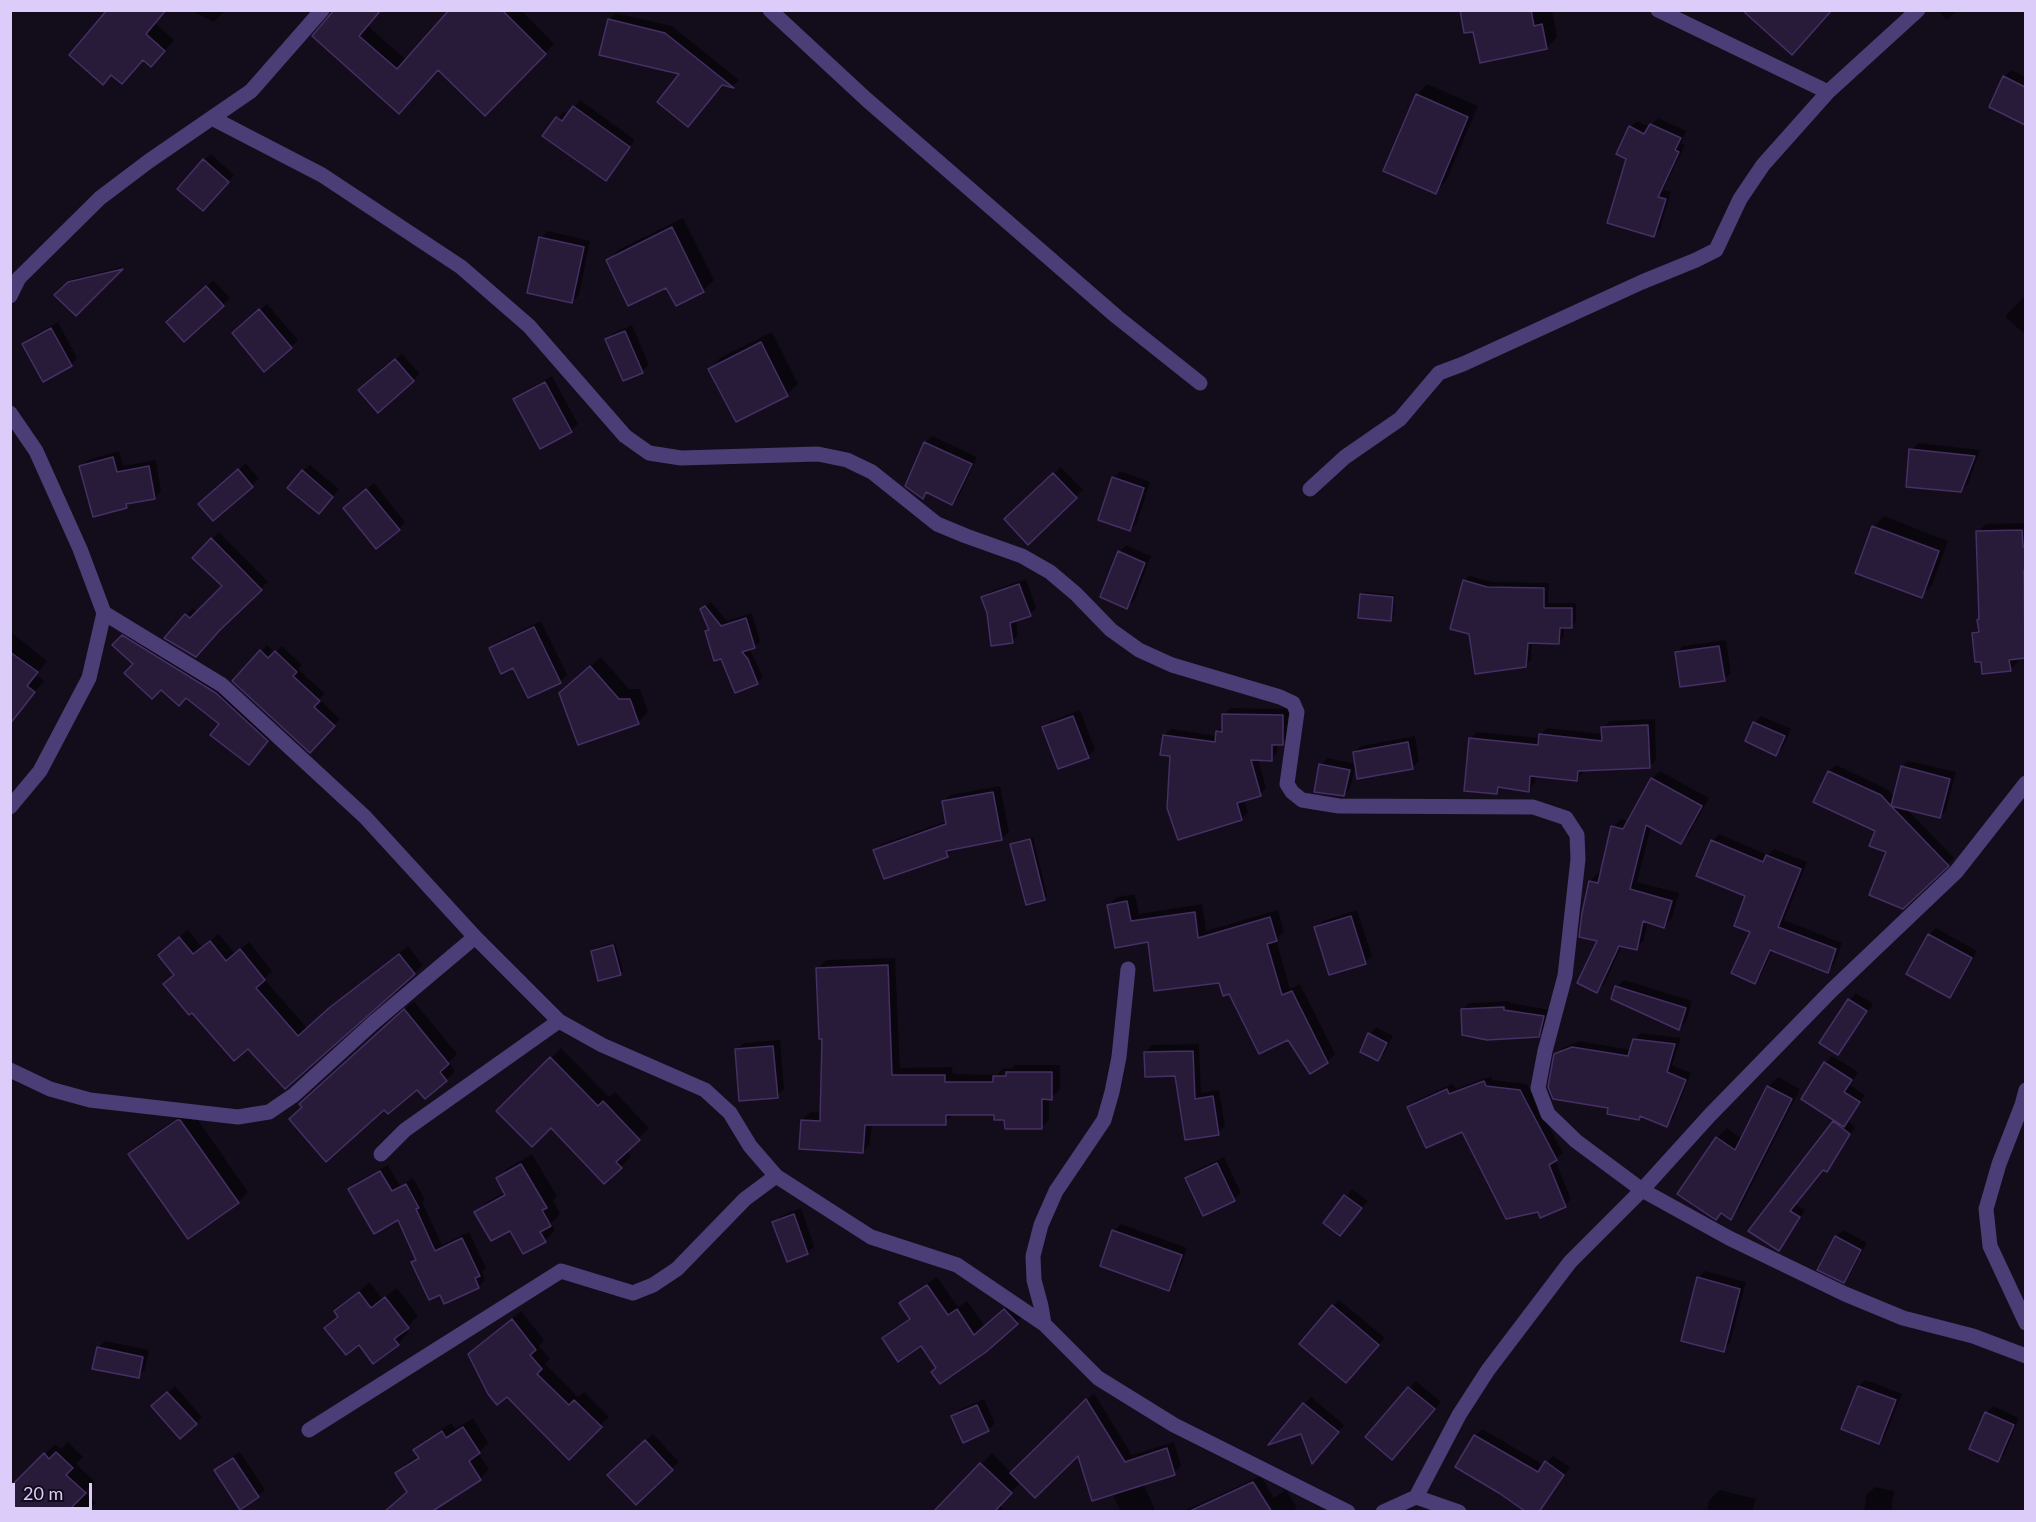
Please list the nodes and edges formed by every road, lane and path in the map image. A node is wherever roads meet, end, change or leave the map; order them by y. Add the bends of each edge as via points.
1 (322, 10) edge
2 (770, 10) edge
3 (1658, 10) edge
4 (1918, 10) edge
5 (1828, 92) junction
6 (213, 118) junction
7 (10, 296) edge
8 (1200, 383) dead end
9 (10, 413) edge
10 (1310, 489) dead end
11 (104, 613) junction
12 (2025, 783) edge
13 (10, 807) edge
14 (475, 937) junction
15 (1128, 969) dead end
16 (559, 1021) junction
17 (10, 1070) edge
18 (2025, 1090) edge
19 (381, 1154) dead end
20 (776, 1176) junction
21 (1642, 1190) junction
22 (2025, 1323) edge
23 (1044, 1324) junction
24 (2025, 1356) edge
25 (309, 1430) dead end
26 (1416, 1497) junction
27 (1348, 1512) edge
28 (1383, 1512) edge
29 (1459, 1512) edge

1 - 6 street via 251,91
2 - 8 street via 1072,278
3 - 5 street
4 - 5 street
5 - 10 street via 1763,165 1740,199 1716,250 1439,373 1400,419 1345,457
6 - 7 street via 100,198 19,278
6 - 21 street via 322,175 461,267 529,326 626,436 650,453 681,458 818,454 847,460 872,472 937,524 1022,556 1050,572 1111,630 1139,650 1172,665 1293,704 1297,712 1287,784 1302,800 1339,806 1533,807 1566,818 1577,836 1578,859 1565,976 1538,1088 1548,1114 1576,1141
9 - 11 street via 36,451
11 - 13 street via 89,678 40,771
11 - 14 street via 222,685 365,817
12 - 21 street via 1956,872 1831,991
14 - 16 street
14 - 17 street via 294,1095 269,1112 238,1118 90,1100 50,1089
15 - 23 street via 1119,1057 1104,1120 1056,1191 1033,1256
16 - 19 street via 405,1130
16 - 20 street via 602,1045 705,1090 730,1113 750,1146
18 - 22 street via 1986,1209 1990,1246
20 - 23 street via 871,1237 957,1265
20 - 25 street via 745,1199 677,1269 653,1286 633,1293 561,1271
21 - 24 street via 1729,1238 1845,1294 1903,1318 1973,1336
21 - 26 street via 1570,1262 1488,1370 1459,1415
23 - 27 street via 1098,1378 1174,1425
26 - 28 street
26 - 29 street

